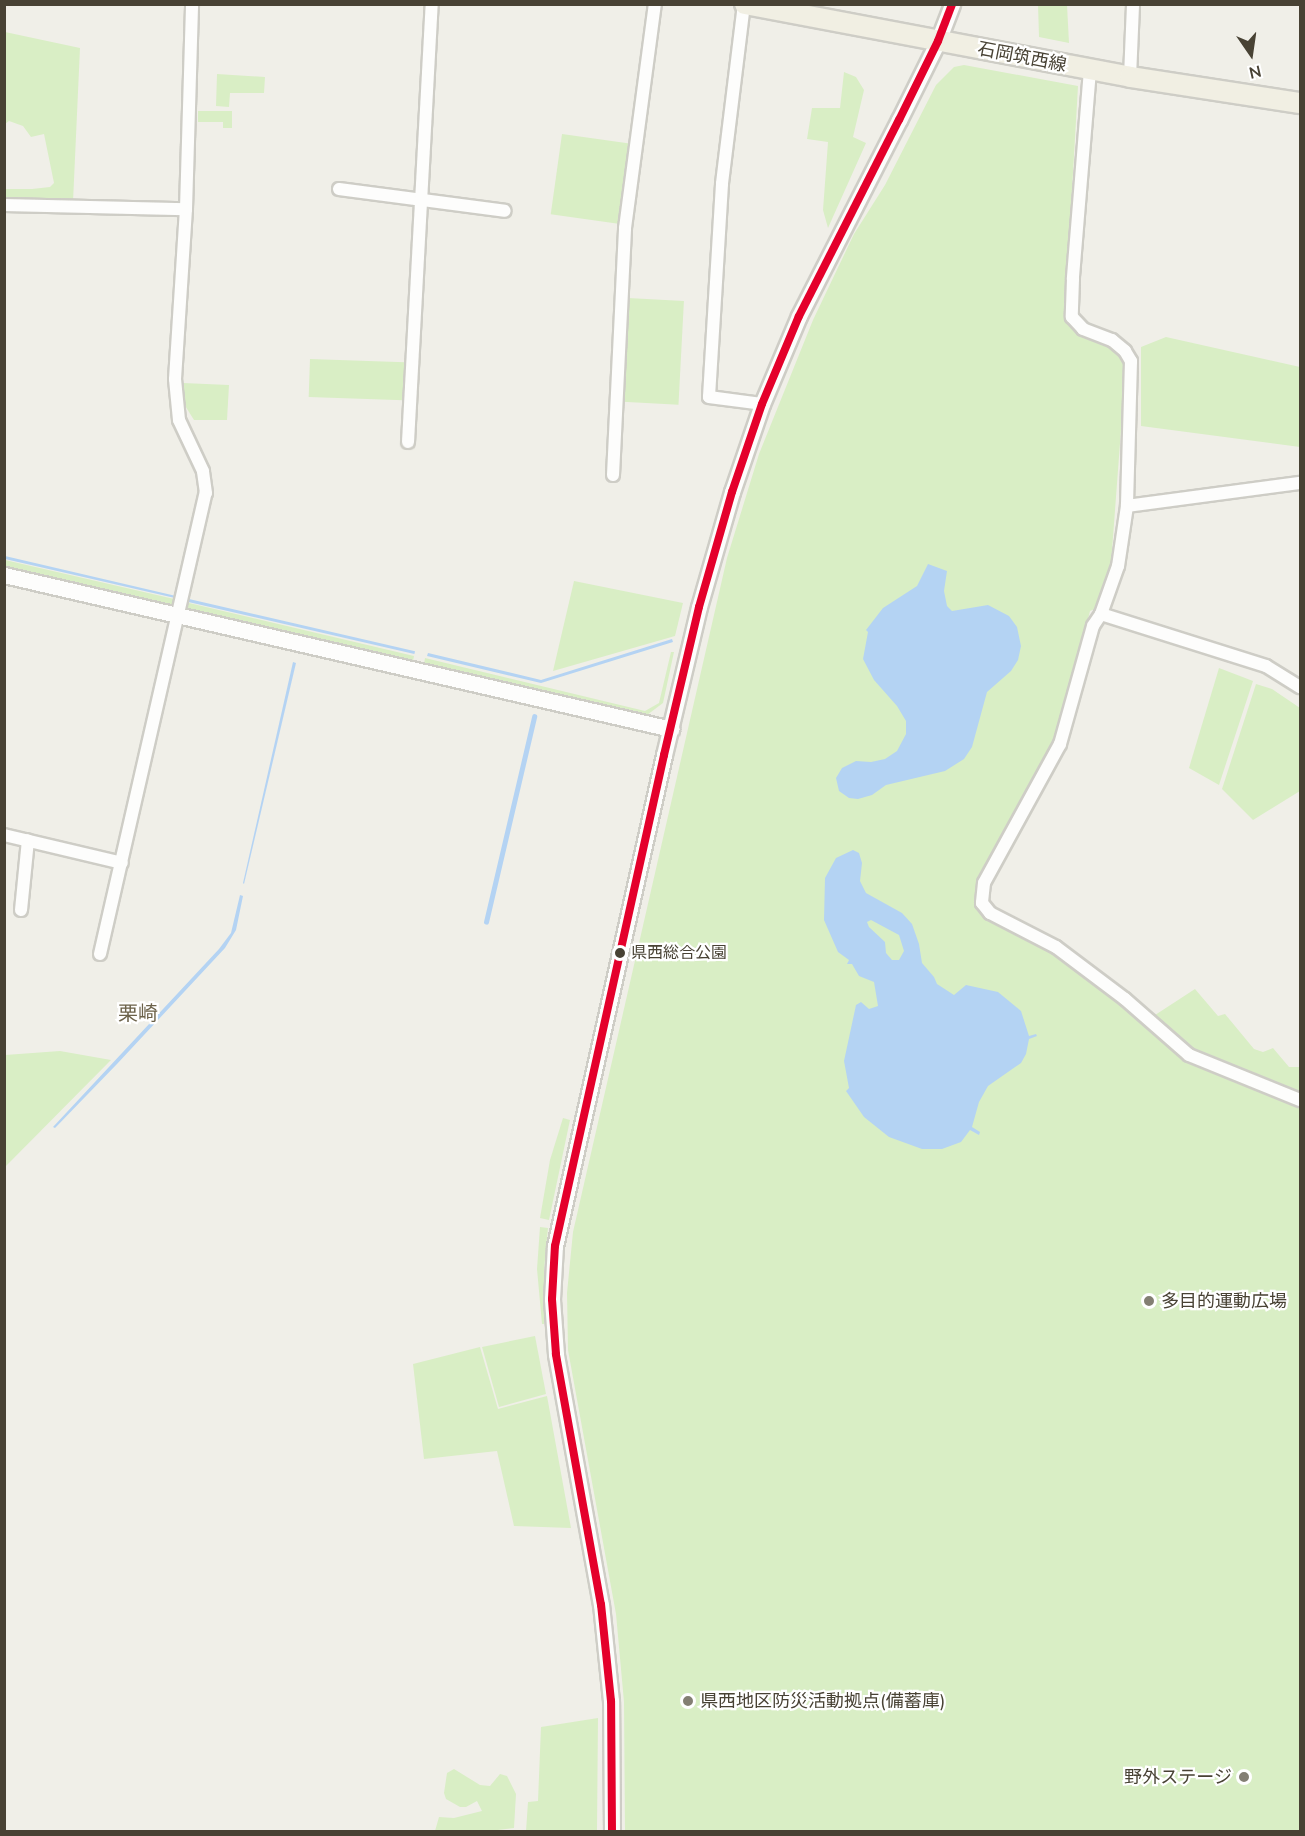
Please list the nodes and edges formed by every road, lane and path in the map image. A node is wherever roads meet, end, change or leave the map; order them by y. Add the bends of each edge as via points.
1 (192, 4) edge
2 (432, 4) edge
3 (655, 4) edge
4 (744, 4) edge
5 (952, 4) edge
6 (1133, 4) edge
7 (938, 41) junction
8 (1090, 70) junction
9 (1130, 77) junction
10 (1300, 103) edge
11 (339, 189) dead end
12 (422, 200) junction
13 (4, 205) edge
14 (186, 209) junction
15 (505, 211) dead end
16 (762, 404) junction
17 (408, 442) dead end
18 (612, 475) dead end
19 (1300, 483) edge
20 (1126, 506) junction
21 (4, 575) edge
22 (1101, 614) junction
23 (178, 616) junction
24 (1300, 687) edge
25 (670, 729) junction
26 (4, 835) edge
27 (28, 840) junction
28 (122, 863) junction
29 (21, 910) dead end
30 (100, 954) dead end
31 (1300, 1100) edge
32 (612, 1832) edge

1 - 14 street
2 - 12 street
3 - 18 street via 625,228
4 - 7 main road, 石岡筑西線
4 - 16 street via 722,184 709,397
5 - 7 street
6 - 9 street
7 - 8 main road, 石岡筑西線
7 - 16 street via 799,316
8 - 9 main road, 石岡筑西線
8 - 20 street via 1072,317 1083,329 1112,340 1131,361
9 - 10 main road, 石岡筑西線
11 - 12 street
12 - 15 street
12 - 17 street
13 - 14 street
14 - 23 street via 175,379 179,420 203,471 206,494
16 - 25 street via 699,607
19 - 20 street
20 - 22 street via 1118,566
21 - 23 street
22 - 24 street via 1266,666
22 - 31 street via 1093,626 1060,744 984,883 982,903 990,913 1056,947 1125,999 1189,1055
23 - 25 street
23 - 28 street
25 - 32 street via 555,1246 552,1299 556,1354 601,1605 611,1701
26 - 27 street
27 - 28 street
27 - 29 street
28 - 30 street

